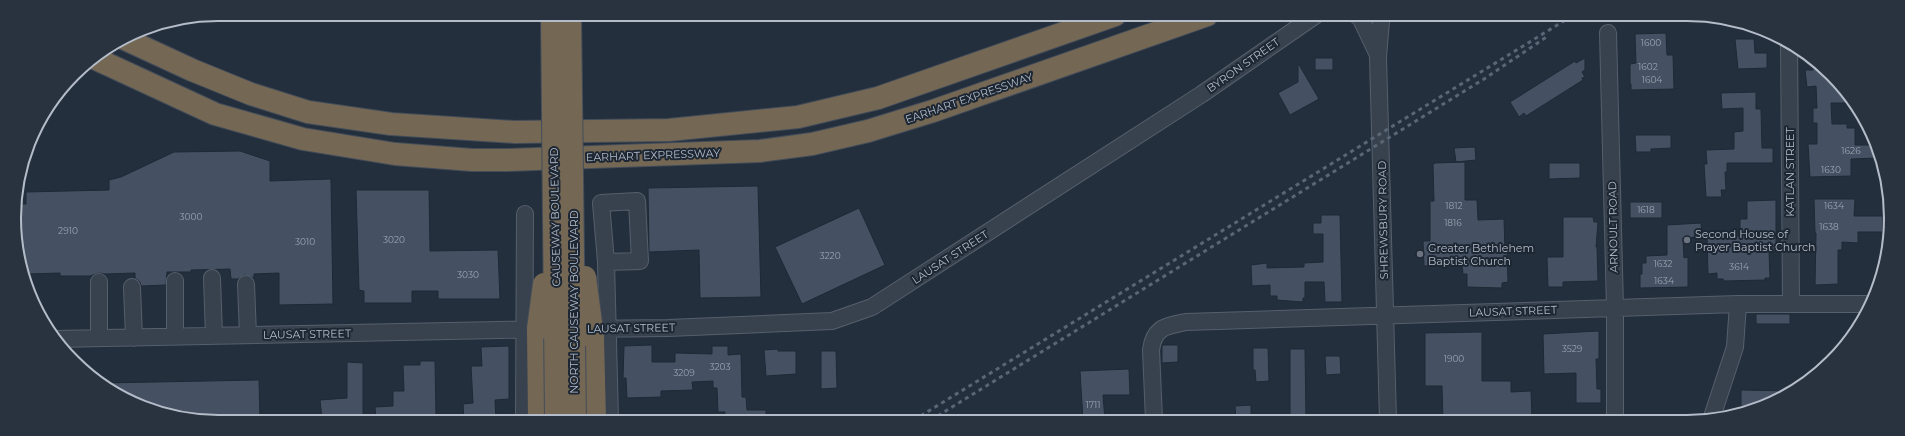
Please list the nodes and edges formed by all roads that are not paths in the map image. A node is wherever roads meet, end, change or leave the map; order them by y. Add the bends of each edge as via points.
1 (552, 21) edge
2 (570, 21) edge
3 (1098, 21) edge
4 (1190, 21) edge
5 (1307, 21) edge
6 (1361, 21) edge
7 (1380, 21) dead end
8 (1608, 33) dead end
9 (130, 41) edge
10 (1789, 49) edge
11 (1378, 57) junction
12 (100, 61) edge
13 (554, 172) junction
14 (1071, 178) joint
15 (573, 184) junction
16 (525, 214) dead end
17 (606, 262) dead end
18 (212, 278) dead end
19 (175, 281) dead end
20 (98, 282) dead end
21 (246, 284) dead end
22 (132, 287) dead end
23 (1791, 303) junction
24 (1738, 304) junction
25 (1864, 304) edge
26 (1615, 308) junction
27 (1385, 315) junction
28 (523, 329) junction
29 (608, 329) junction
30 (248, 335) junction
31 (214, 336) junction
32 (175, 337) junction
33 (99, 338) junction
34 (134, 338) junction
35 (63, 339) edge
36 (1713, 413) edge
37 (524, 415) edge
38 (539, 415) edge
39 (556, 415) edge
40 (575, 415) edge
41 (595, 415) edge
42 (610, 415) edge
43 (1154, 415) edge
44 (1388, 415) edge
45 (1615, 415) edge

1 - 13 highway, CAUSEWAY BOULEVARD, bridge
2 - 15 highway, CAUSEWAY BOULEVARD, bridge
3 - 9 highway via 878,98 798,117 669,130 515,132 391,124 308,112 251,94
4 - 12 highway, EARHART EXPRESSWAY via 882,127 812,144 760,151 500,160 395,154 303,139 215,114
5 - 14 street, BYRON STREET via 1171,114
6 - 11 street
7 - 11 street, SHREWSBURY ROAD
8 - 26 street, ARNOULT ROAD
10 - 23 street, KATLAN STREET
11 - 27 street, SHREWSBURY ROAD
13 - 38 highway, bridge via 538,330
13 - 39 highway, CAUSEWAY BOULEVARD, bridge
14 - 29 street, LAUSAT STREET via 872,307 832,321
15 - 40 highway, NORTH CAUSEWAY BOULEVARD, bridge
15 - 41 highway, bridge via 594,338
16 - 28 street
17 - 29 street
18 - 31 street
19 - 32 street
20 - 33 street
21 - 30 street
22 - 34 street
23 - 24 street, LAUSAT STREET
23 - 25 street, LAUSAT STREET
24 - 26 street, LAUSAT STREET
24 - 36 street via 1734,347
26 - 27 street, LAUSAT STREET
26 - 45 street, ARNOULT ROAD
27 - 43 street, LAUSAT STREET via 1186,322 1167,326 1156,332 1152,341
27 - 44 street, SHREWSBURY ROAD
28 - 29 street, LAUSAT STREET
28 - 30 street, LAUSAT STREET
28 - 37 street
29 - 42 street
30 - 31 street, LAUSAT STREET
31 - 32 street, LAUSAT STREET
32 - 34 street, LAUSAT STREET
33 - 34 street, LAUSAT STREET
33 - 35 street, LAUSAT STREET

